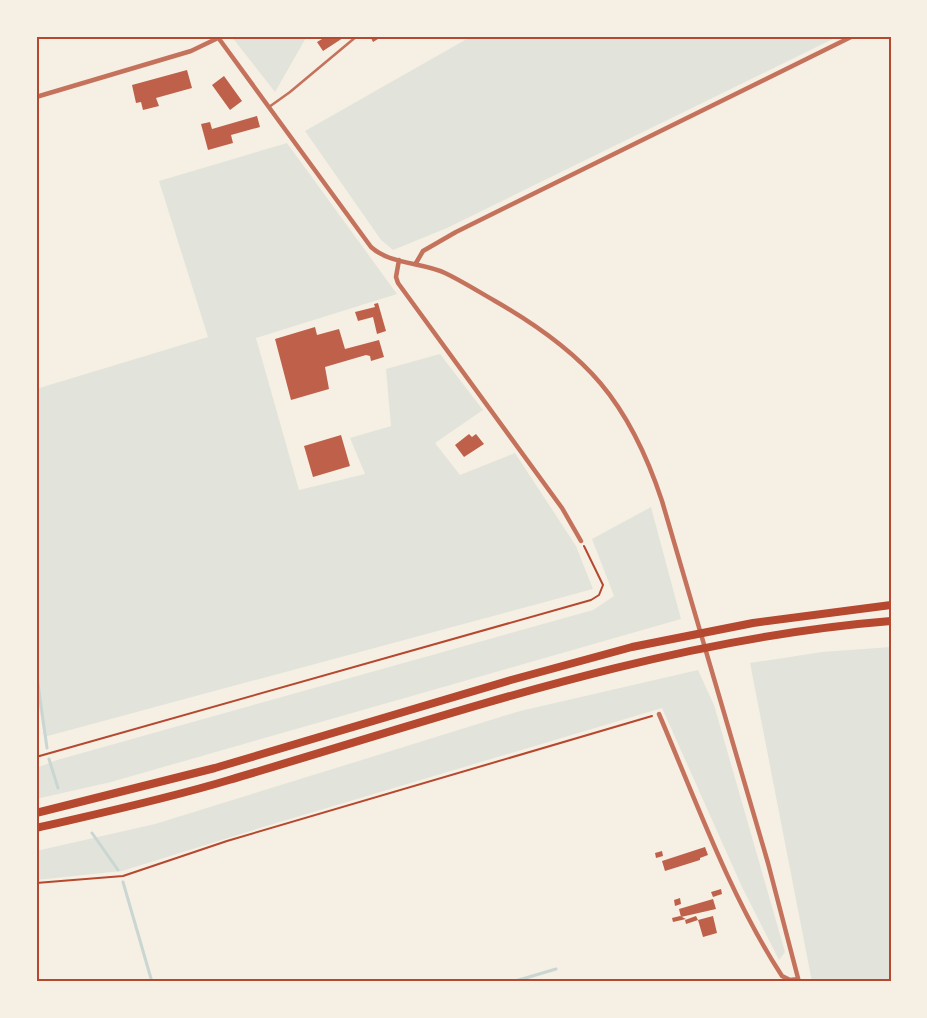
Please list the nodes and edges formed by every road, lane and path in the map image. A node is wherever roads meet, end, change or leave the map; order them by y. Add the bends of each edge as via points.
1 (357, 36) edge
2 (853, 36) edge
3 (218, 37) edge
4 (36, 97) edge
5 (269, 107) junction
6 (399, 260) junction
7 (416, 263) junction
8 (581, 542) joint
9 (891, 605) edge
10 (891, 621) edge
11 (659, 714) joint
12 (36, 758) edge
13 (36, 813) edge
14 (36, 828) edge
15 (36, 884) edge
16 (798, 981) edge

1 - 5 lane
2 - 7 street via 456,232 423,251
3 - 4 street via 191,52
3 - 5 street
5 - 6 street via 368,244 385,256
6 - 7 street
6 - 8 street via 398,284 562,508
7 - 16 street via 450,275 537,326 579,359 609,393 632,428 648,461 694,609 768,863
8 - 12 path via 602,581 601,592 591,600
9 - 13 highway via 772,620 632,647 202,772
10 - 14 highway via 769,635 629,663 212,785
11 - 15 path via 234,839 123,876
11 - 16 street via 747,912 782,976

